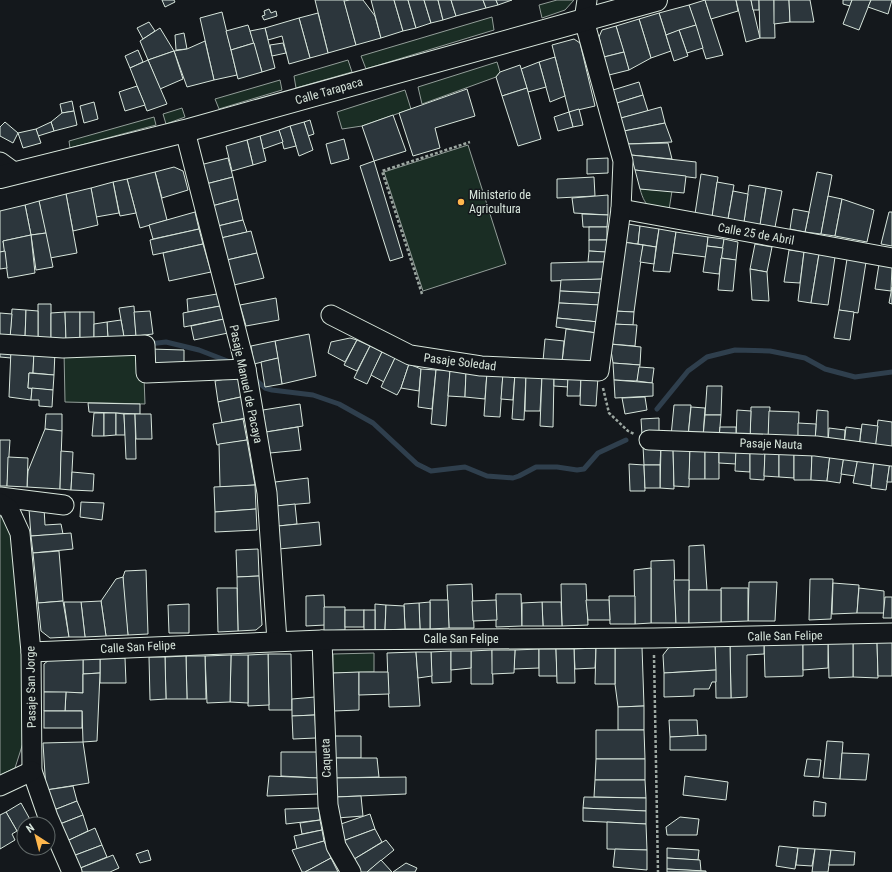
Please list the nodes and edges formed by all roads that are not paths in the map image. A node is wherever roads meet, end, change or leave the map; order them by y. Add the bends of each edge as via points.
1 (656, 0) edge
2 (585, 10) edge
3 (184, 131) junction
4 (5, 171) edge
5 (621, 209) junction
6 (892, 258) edge
7 (331, 315) dead end
8 (0, 344) edge
9 (246, 369) junction
10 (649, 440) road end
11 (892, 456) edge
12 (0, 497) edge
13 (0, 503) edge
14 (64, 505) dead end
15 (892, 633) edge
16 (322, 640) junction
17 (277, 641) junction
18 (31, 652) junction
19 (32, 771) junction
20 (0, 786) edge
21 (72, 872) edge
22 (350, 872) edge

1 - 2 main road, Calle Tarapaca
2 - 3 main road, Calle Tarapaca
2 - 5 street via 623,161
3 - 4 main road, Calle Tarapaca
3 - 9 street, Pasaje Manuel de Pacaya
5 - 6 street, Calle 25 de Abril
5 - 7 street, Pasaje Soledad via 599,372 481,366 410,355
8 - 9 street via 63,348 145,344 146,373
9 - 17 street, Pasaje Manuel de Pacaya via 267,493
10 - 11 street, Pasaje Nauta via 816,446
12 - 14 street
13 - 18 street, Pasaje San Jorge via 9,509 20,533
15 - 16 street, Calle San Felipe via 654,638
16 - 17 street, Calle San Felipe
16 - 22 street, Caqueta via 328,806 336,846
17 - 18 street, Calle San Felipe
18 - 19 street, Pasaje San Jorge
19 - 20 street
19 - 21 street, Pasaje San Jorge via 48,817

